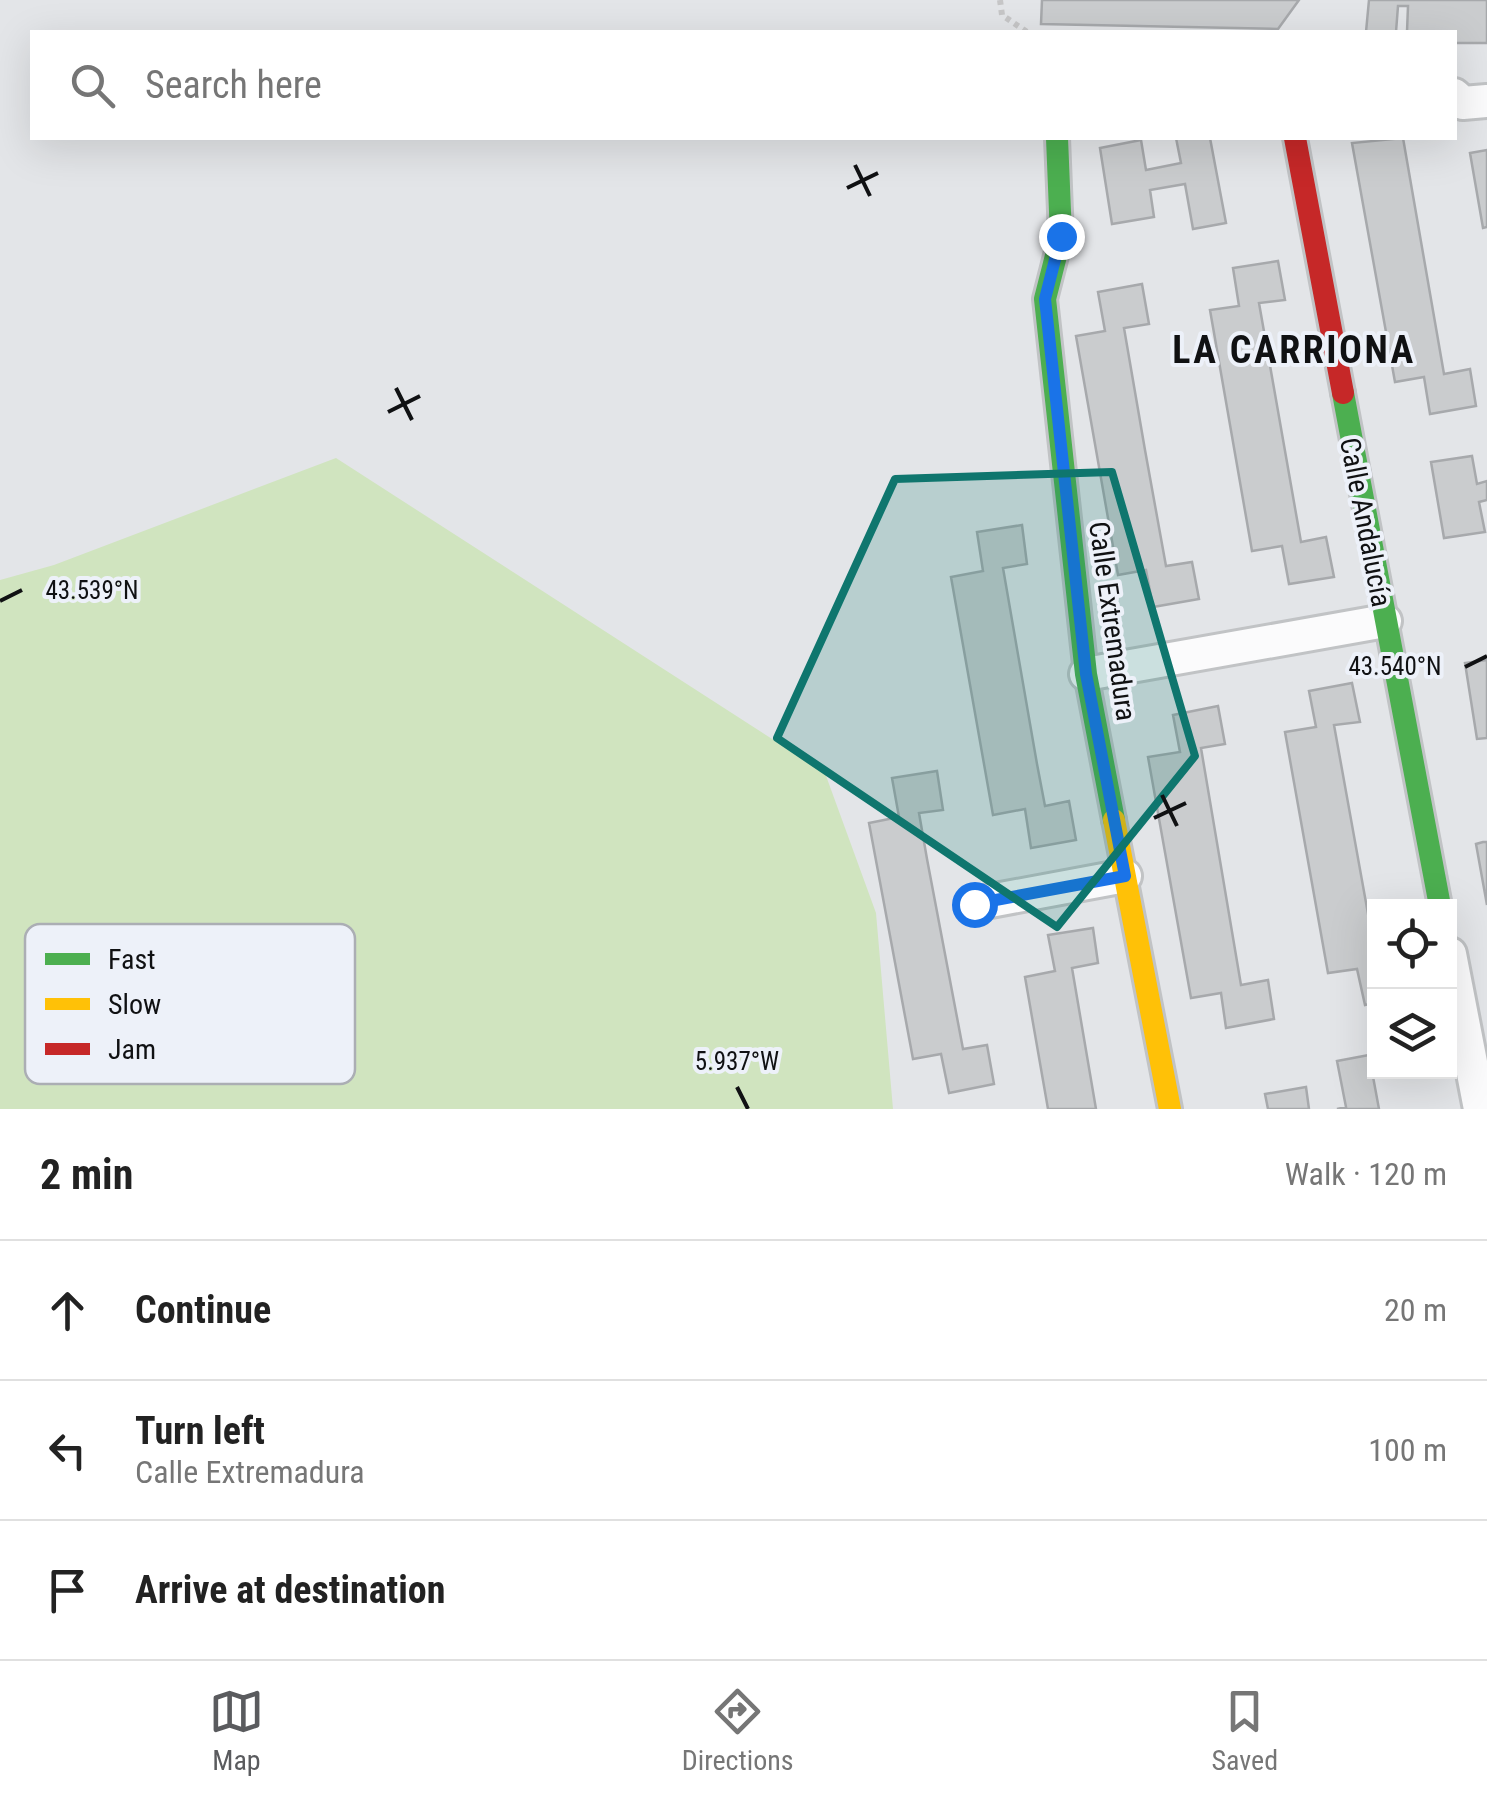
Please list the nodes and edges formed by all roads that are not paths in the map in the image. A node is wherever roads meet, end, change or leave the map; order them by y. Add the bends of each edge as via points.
1 (1457, 98) edge
2 (1487, 101) edge
3 (1057, 140) edge
4 (1295, 140) edge
5 (1384, 621) junction
6 (1086, 674) junction
7 (1125, 876) junction
8 (1439, 899) edge
9 (974, 904) dead end
10 (1457, 989) edge
11 (1170, 1109) edge
12 (1480, 1109) edge

1 - 2 street
3 - 6 street, Calle Extremadura via 1061,236 1045,299
4 - 5 street, Calle Andalucía
5 - 6 street
5 - 8 street, Calle Andalucía
6 - 7 street, Calle Extremadura
7 - 9 street
7 - 11 street, Calle Extremadura
10 - 12 street

